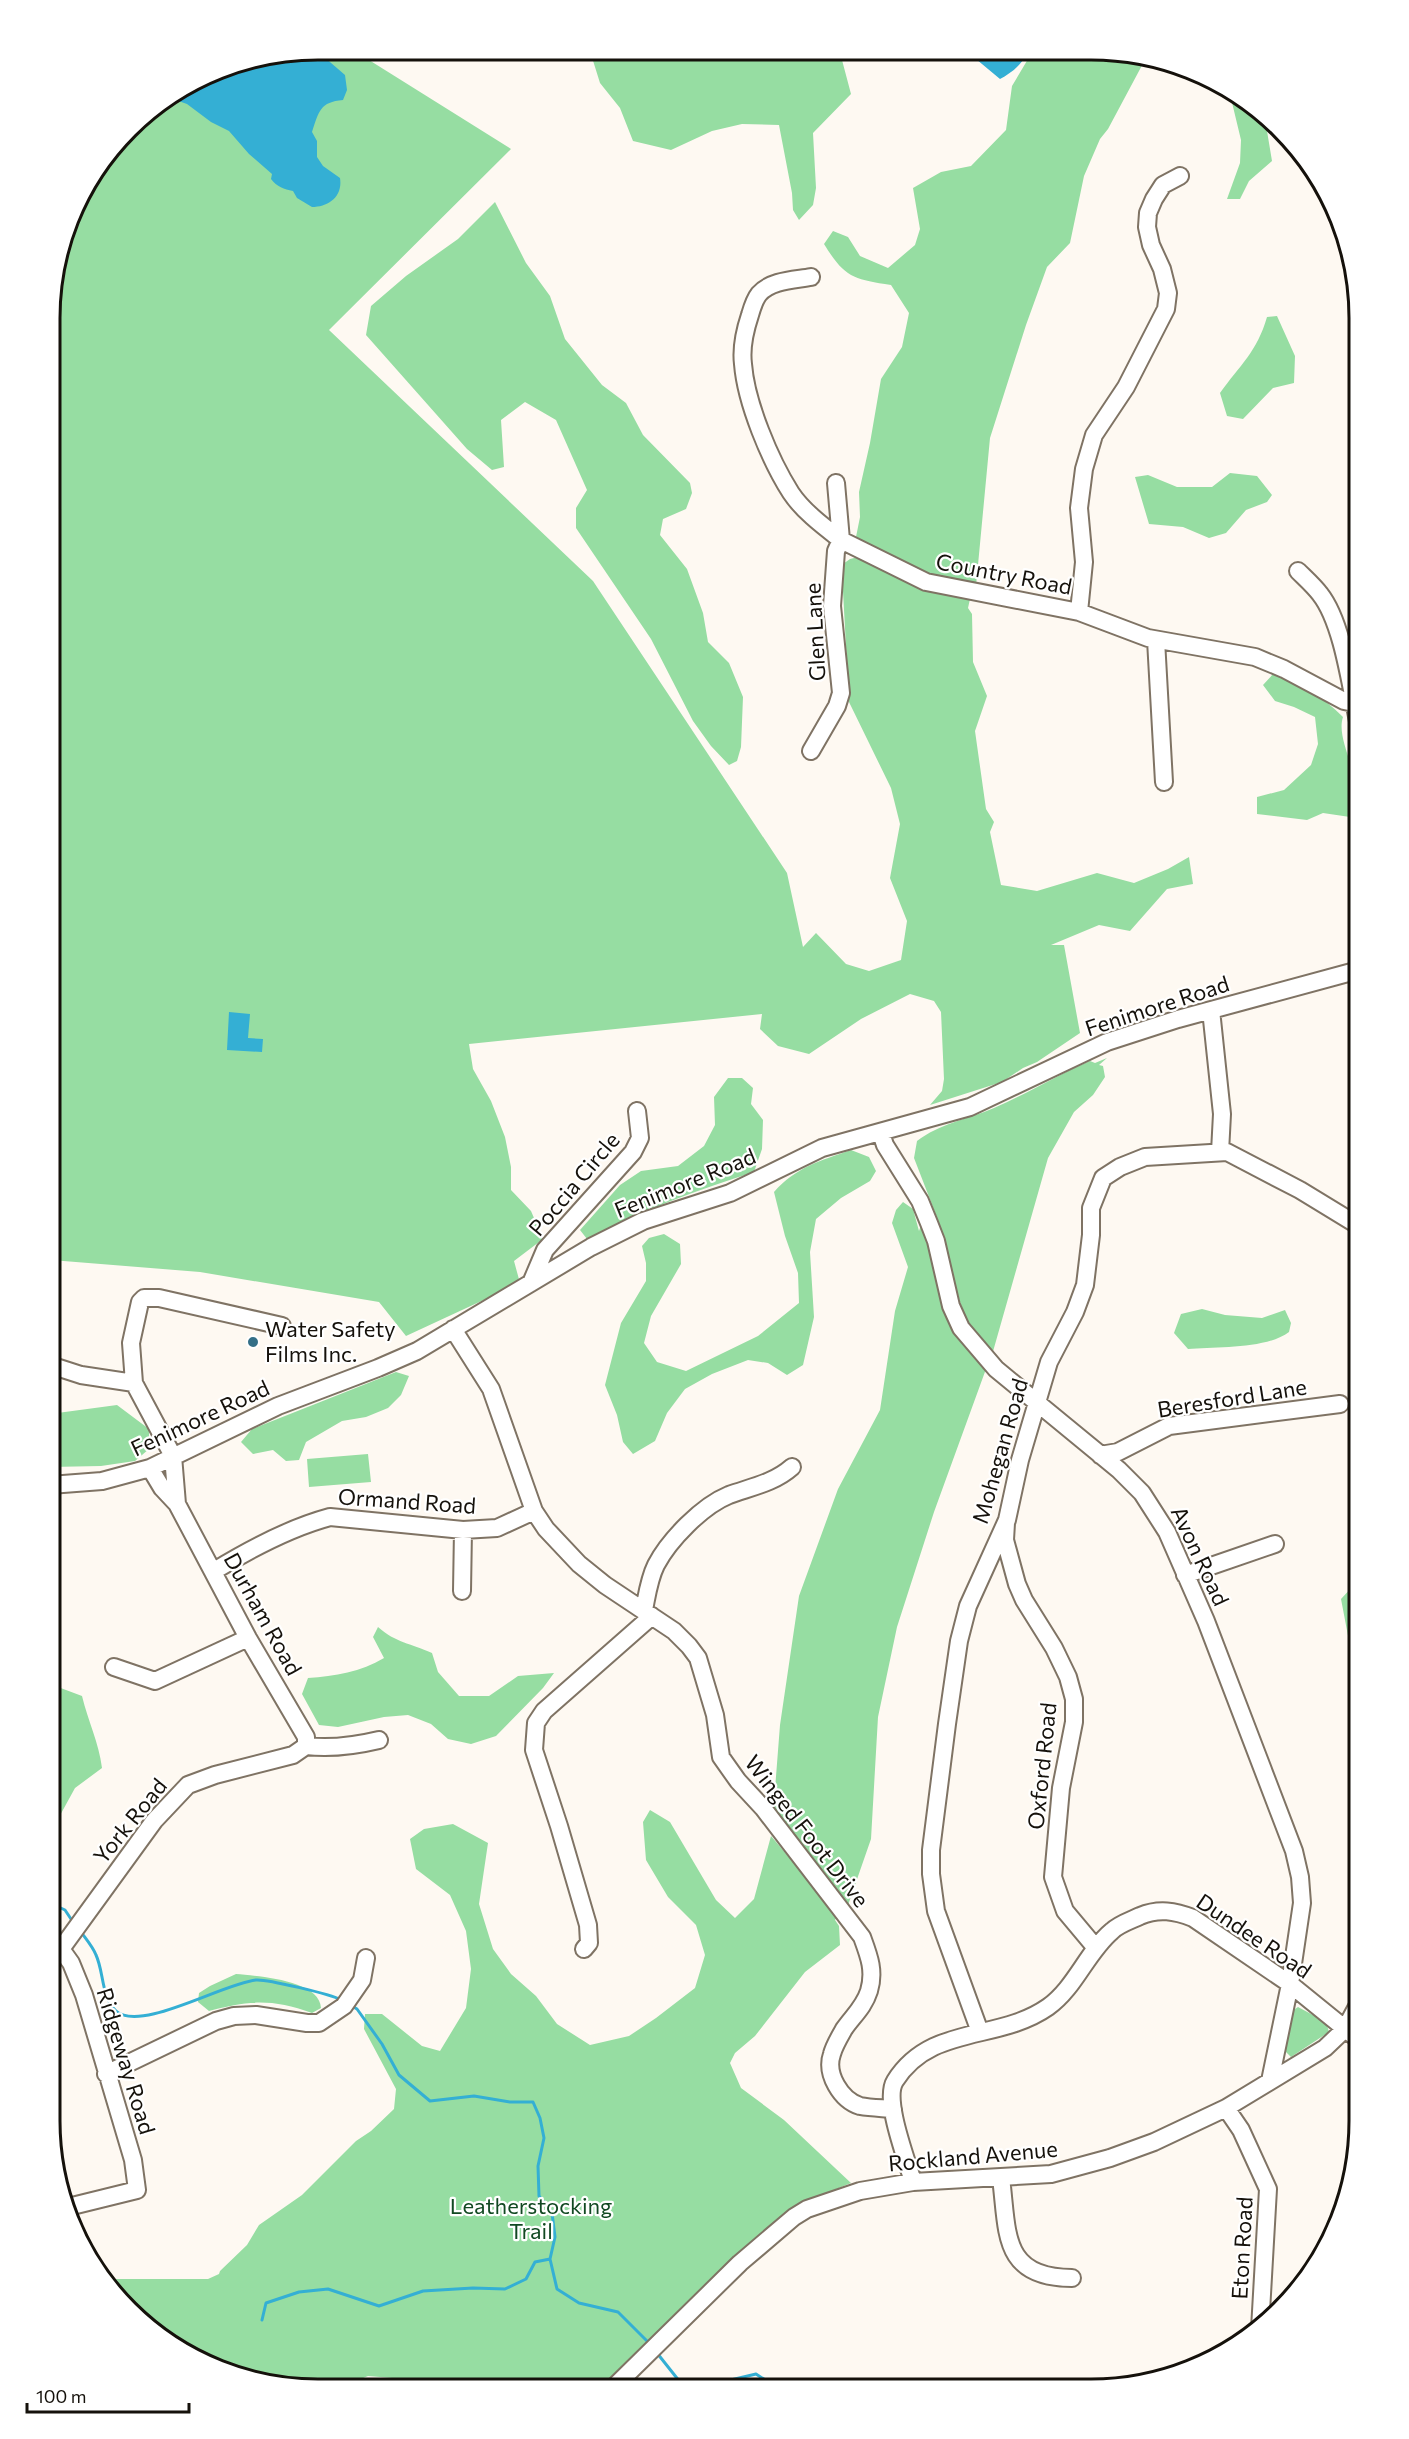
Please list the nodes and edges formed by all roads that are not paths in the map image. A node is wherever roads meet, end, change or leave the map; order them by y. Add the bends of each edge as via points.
1 (1180, 176) dead end
2 (811, 277) dead end
3 (836, 483) dead end
4 (840, 540) junction
5 (1298, 571) dead end
6 (1079, 612) junction
7 (1156, 639) junction
8 (1349, 683) edge
9 (1349, 702) edge
10 (811, 751) dead end
11 (1164, 782) dead end
12 (1349, 973) edge
13 (1211, 1010) junction
14 (637, 1111) dead end
15 (881, 1133) junction
16 (1220, 1152) junction
17 (1349, 1220) edge
18 (531, 1283) junction
19 (282, 1326) dead end
20 (453, 1329) junction
21 (60, 1368) edge
22 (134, 1383) junction
23 (1038, 1404) junction
24 (1340, 1404) dead end
25 (1100, 1455) junction
26 (173, 1456) junction
27 (792, 1467) dead end
28 (150, 1468) junction
29 (60, 1484) edge
30 (177, 1504) junction
31 (534, 1511) junction
32 (1006, 1520) junction
33 (463, 1530) junction
34 (1275, 1544) dead end
35 (214, 1571) junction
36 (1185, 1575) junction
37 (462, 1591) dead end
38 (648, 1613) junction
39 (248, 1638) junction
40 (114, 1667) dead end
41 (379, 1740) dead end
42 (306, 1746) junction
43 (60, 1941) edge
44 (1096, 1947) junction
45 (584, 1949) dead end
46 (60, 1951) edge
47 (366, 1958) dead end
48 (1290, 1984) junction
49 (1349, 2022) edge
50 (1345, 2029) junction
51 (980, 2032) junction
52 (1349, 2032) edge
53 (106, 2074) junction
54 (1270, 2081) junction
55 (1226, 2108) junction
56 (893, 2109) junction
57 (1001, 2178) junction
58 (913, 2182) junction
59 (75, 2205) edge
60 (1072, 2278) dead end
61 (1261, 2315) edge
62 (622, 2379) edge

1 - 6 street via 1163,185 1154,199 1147,227 1168,293 1166,309 1126,387 1094,435 1084,469 1079,508 1084,562
2 - 4 street, Country Road via 774,284 759,294 747,325 743,365 748,393 771,456 791,494
3 - 4 street, Glen Lane
4 - 6 street, Country Road via 926,582
4 - 10 street, Glen Lane via 832,606 841,693
5 - 8 street via 1321,594 1332,614
6 - 7 street, Country Road
7 - 9 street, Country Road via 1254,657
7 - 11 street
12 - 13 street, Fenimore Road
13 - 15 street, Fenimore Road via 1107,1042 970,1107
13 - 16 street via 1222,1114
14 - 18 street, Poccia Circle via 640,1138 633,1152 545,1250
15 - 18 street, Fenimore Road via 822,1148 730,1193 643,1221
15 - 23 street, Avon Road via 920,1201 961,1328 996,1369
16 - 17 street via 1255,1165
16 - 23 street, Mohegan Road via 1144,1157 1103,1178 1091,1208 1085,1285 1049,1362
18 - 20 street, Fenimore Road
19 - 22 street via 144,1298 136,1312 131,1343
20 - 26 street, Fenimore Road via 417,1351 278,1406
20 - 31 street, Winged Foot Drive via 490,1389
21 - 22 street
22 - 26 street
23 - 25 street, Avon Road
23 - 32 street, Mohegan Road
24 - 25 street, Beresford Lane via 1169,1426 1118,1452
25 - 36 street, Avon Road via 1142,1493 1155,1511
26 - 28 street, Fenimore Road
26 - 30 street, Durham Road
27 - 38 street via 781,1477 708,1506 671,1542 655,1566 648,1587
28 - 29 street, Fenimore Road via 102,1481
28 - 30 street, Durham Road
30 - 35 street, Durham Road
31 - 33 street, Ormand Road via 497,1528
31 - 38 street, Winged Foot Drive via 579,1564
32 - 44 street, Oxford Road via 1005,1540 1017,1584 1054,1648 1074,1699 1053,1877 1065,1911
32 - 51 street, Mohegan Road via 971,1597 959,1641 931,1850 936,1911
33 - 35 street, Ormand Road via 330,1517 268,1541
33 - 37 street
34 - 36 street
35 - 39 street, Durham Road
36 - 48 street, Avon Road via 1294,1851 1302,1904
38 - 45 street via 536,1723 534,1750 590,1936
38 - 56 street, Winged Foot Drive via 674,1631 698,1658 715,1716 721,1757 862,1937 872,1971 869,1992 831,2055 830,2070 850,2101
39 - 40 street via 155,1681
39 - 42 street, Durham Road via 306,1737
41 - 42 street, York Road via 348,1747
42 - 43 street, York Road via 293,1755 188,1785 163,1810 76,1927
44 - 48 street, Dundee Road via 1113,1929 1142,1915 1175,1911 1193,1918
44 - 51 street, Dundee Road via 1064,1992 1048,2007 1020,2022
46 - 53 street, Ridgeway Road via 71,1963 84,1995
47 - 53 street via 362,1980 347,2002 319,2023 234,2016
48 - 50 street, Dundee Road
48 - 54 street, Avon Road
49 - 50 street, Rockland Avenue
50 - 52 street, Dundee Road
50 - 54 street, Rockland Avenue via 1325,2048
51 - 56 street, Dundee Road via 929,2047 906,2067 894,2082
53 - 59 street, Ridgeway Road via 133,2160 137,2190
54 - 55 street, Rockland Avenue
55 - 57 street, Rockland Avenue via 1110,2158 1051,2174
55 - 61 street, Eton Road via 1241,2130 1268,2189
56 - 58 street
57 - 58 street, Rockland Avenue
57 - 60 street via 1011,2247 1022,2264 1041,2275
58 - 62 street, Rockland Avenue via 860,2190 794,2217

